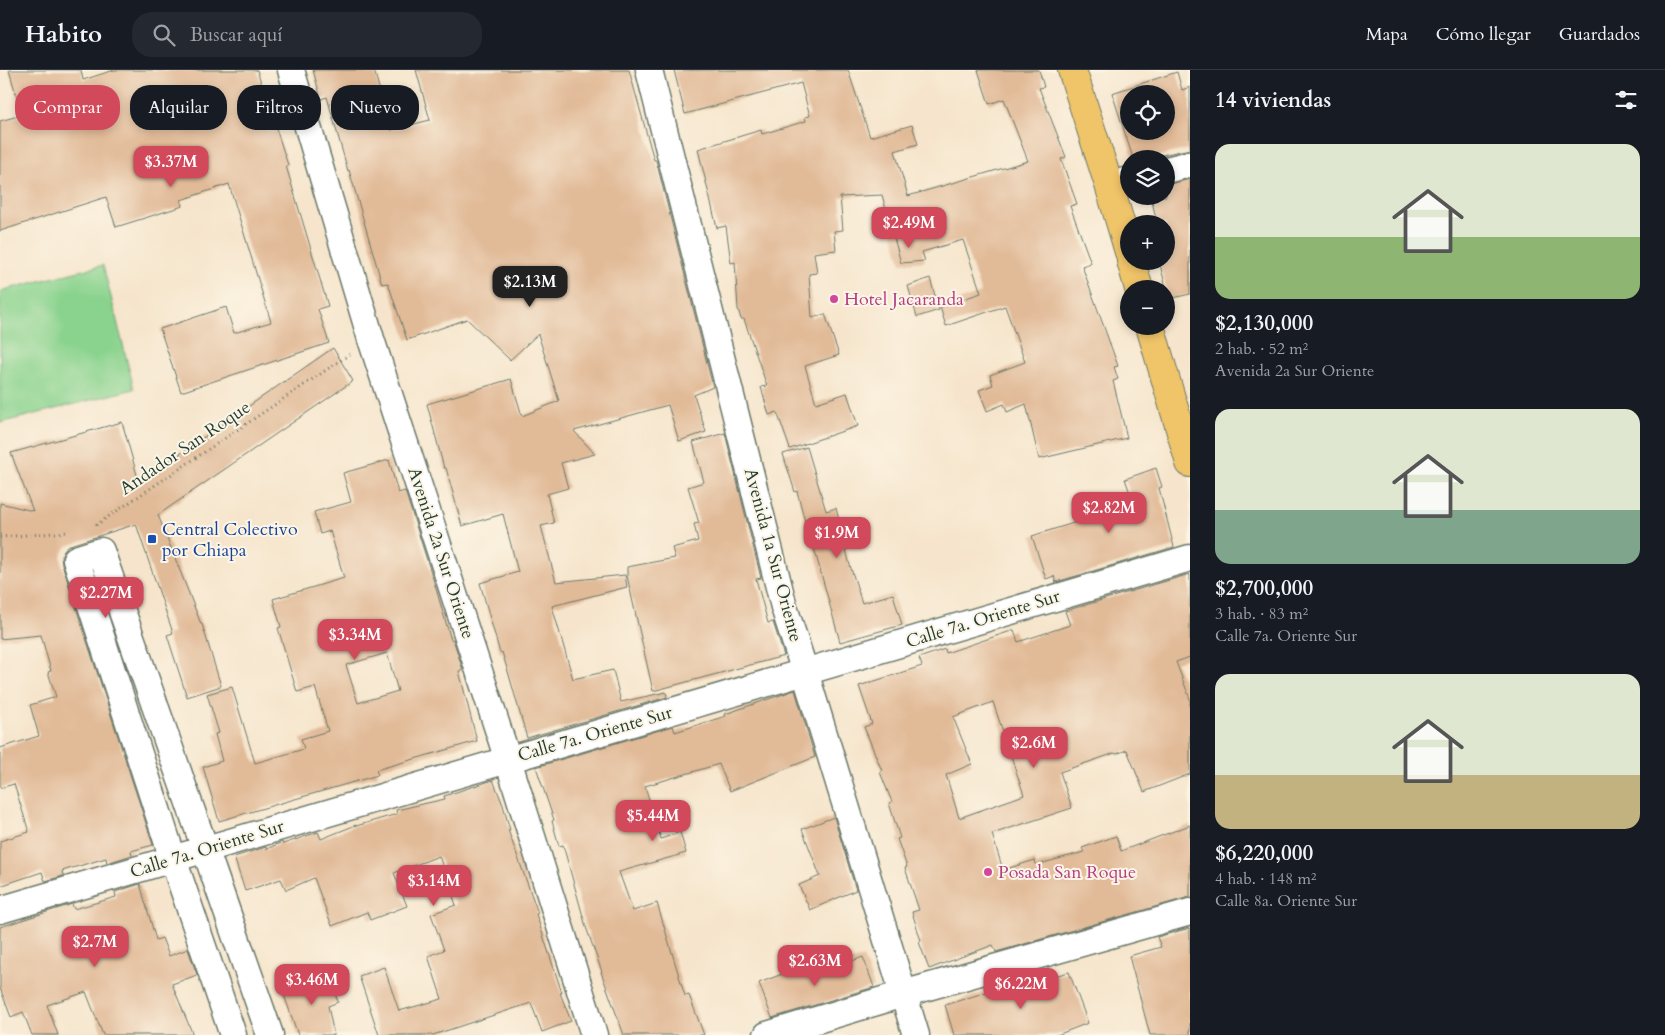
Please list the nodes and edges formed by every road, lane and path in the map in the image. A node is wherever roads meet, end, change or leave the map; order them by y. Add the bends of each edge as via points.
1 (291, 70) edge
2 (649, 70) edge
3 (1072, 70) edge
4 (1190, 164) edge
5 (1175, 168) edge
6 (1119, 182) edge
7 (1124, 215) edge
8 (1153, 335) edge
9 (371, 339) junction
10 (1190, 463) edge
11 (94, 526) dead end
12 (77, 532) dead end
13 (0, 537) edge
14 (1190, 558) edge
15 (806, 672) junction
16 (508, 760) junction
17 (204, 849) junction
18 (173, 859) junction
19 (0, 910) edge
20 (1190, 912) edge
21 (903, 994) junction
22 (233, 1035) edge
23 (270, 1035) edge
24 (594, 1035) edge
25 (767, 1035) edge
26 (916, 1035) edge

1 - 9 street, Avenida 2a Sur Oriente
2 - 15 street, Avenida 1a Sur Oriente via 784,607
3 - 6 main road
4 - 5 street
6 - 7 main road
8 - 10 main road
9 - 11 path, Andador San Roque
9 - 16 street, Avenida 2a Sur Oriente
12 - 13 path
14 - 15 street, Calle 7a. Oriente Sur
15 - 16 street, Calle 7a. Oriente Sur
15 - 21 street, Avenida 1a Sur Oriente
16 - 17 street, Calle 7a. Oriente Sur
16 - 24 street, Avenida 2a Sur Oriente
17 - 18 street, Calle 7a. Oriente Sur
17 - 18 street via 101,551 76,558
17 - 23 street
18 - 19 street, Calle 7a. Oriente Sur
18 - 22 street
20 - 21 street
21 - 25 street
21 - 26 street, Avenida 1a Sur Oriente

